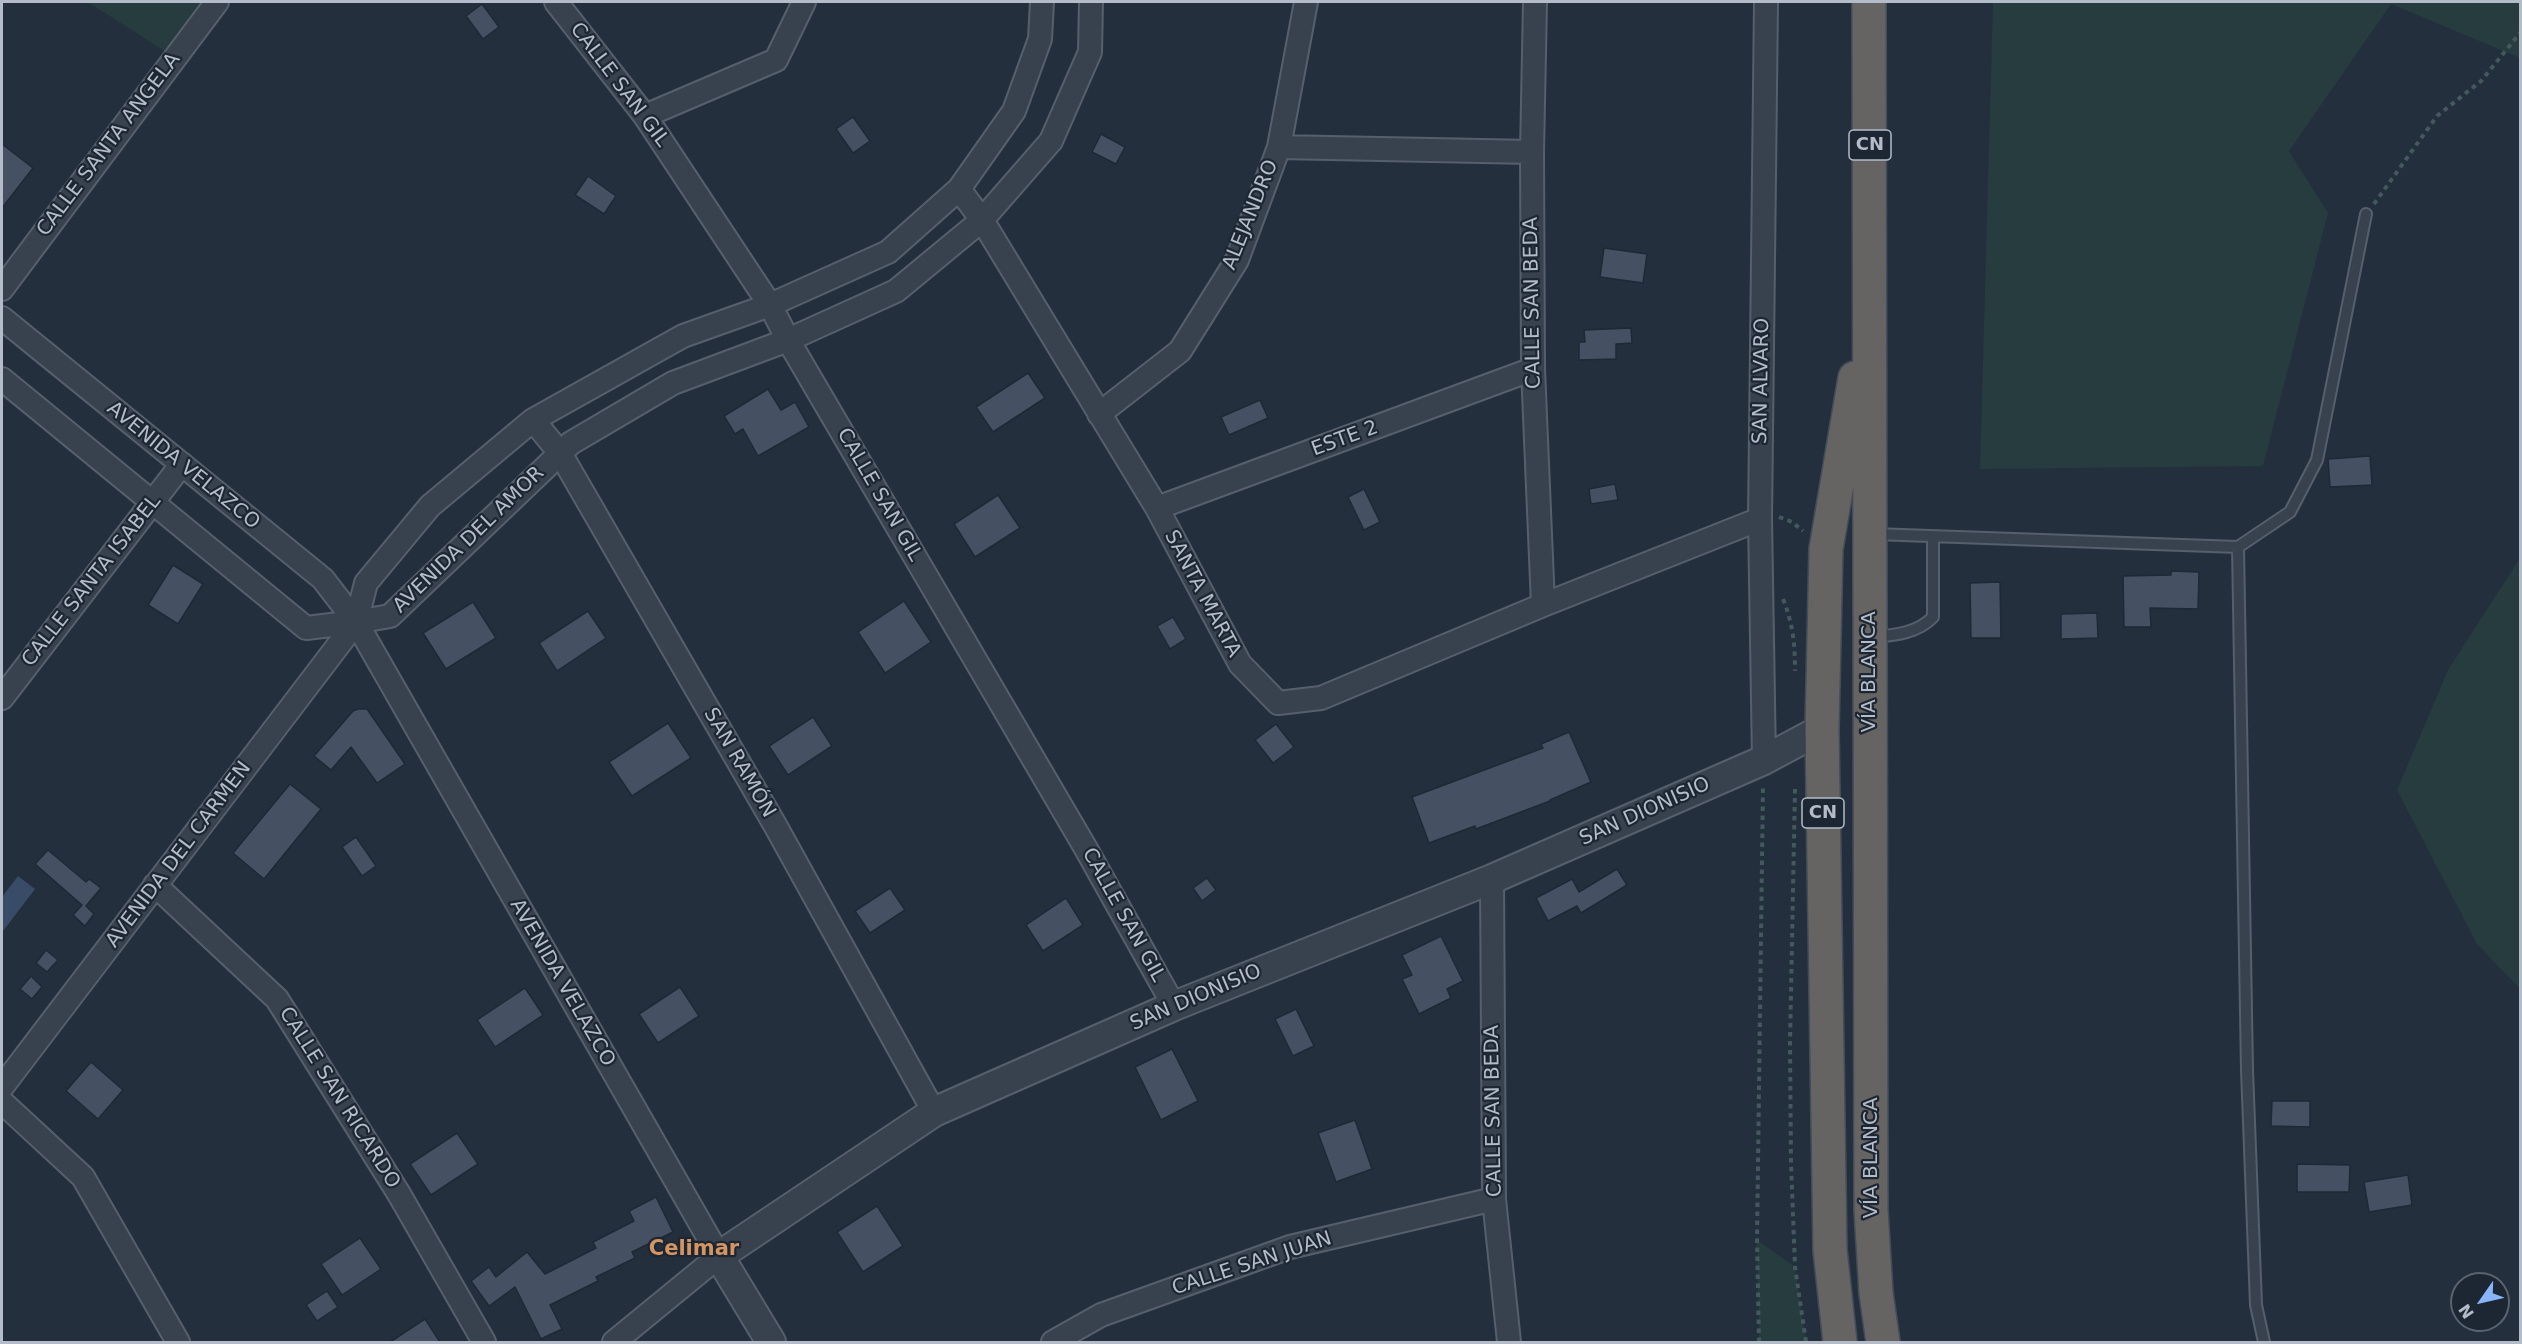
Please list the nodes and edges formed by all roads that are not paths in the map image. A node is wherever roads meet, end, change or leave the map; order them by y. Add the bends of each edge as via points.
1 (217, 2) edge
2 (556, 2) edge
3 (804, 2) edge
4 (1042, 2) edge
5 (1091, 2) edge
6 (1305, 2) edge
7 (1535, 2) edge
8 (1766, 2) edge
9 (1869, 2) edge
10 (645, 116) junction
11 (1279, 147) junction
12 (1532, 152) junction
13 (959, 189) junction
14 (2366, 214) road end
15 (982, 220) junction
16 (1870, 288) junction
17 (2, 289) edge
18 (770, 305) junction
19 (2, 318) edge
20 (788, 339) junction
21 (1533, 369) junction
22 (2, 379) edge
23 (1099, 414) junction
24 (533, 420) junction
25 (560, 453) junction
26 (182, 465) junction
27 (153, 503) junction
28 (1156, 508) junction
29 (1760, 519) junction
30 (1870, 534) junction
31 (1933, 537) junction
32 (2238, 547) junction
33 (1543, 605) junction
34 (356, 622) junction
35 (1870, 637) junction
36 (2, 698) edge
37 (1822, 729) junction
38 (1764, 760) junction
39 (1492, 879) junction
40 (155, 885) junction
41 (1174, 1006) junction
42 (2, 1087) edge
43 (2, 1102) edge
44 (934, 1112) junction
45 (1494, 1199) junction
46 (719, 1256) junction
47 (178, 1342) edge
48 (484, 1342) edge
49 (614, 1342) edge
50 (771, 1342) edge
51 (1053, 1342) edge
52 (1509, 1342) edge
53 (1840, 1342) edge
54 (1883, 1342) edge
55 (2264, 1342) edge

1 - 17 street, CALLE SANTA ANGELA
2 - 10 street, CALLE SAN GIL
3 - 10 street via 776,60
4 - 13 street, AVENIDA DEL AMOR via 1040,39 1014,111
5 - 15 street, AVENIDA DEL AMOR via 1090,52 1051,141
6 - 11 street, ALEJANDRO
7 - 12 street, CALLE SAN BEDA
8 - 29 street, SAN ALVARO
9 - 16 highway, VÍA BLANCA / CN
10 - 18 street, CALLE SAN GIL
11 - 12 street
11 - 23 street, ALEJANDRO via 1237,260 1180,351
12 - 21 street, CALLE SAN BEDA
13 - 15 street, SANTA MARTA
13 - 18 street, AVENIDA DEL AMOR via 888,252
14 - 32 lane via 2317,460 2290,512
15 - 20 street, AVENIDA DEL AMOR via 896,291
15 - 23 street, SANTA MARTA
16 - 30 highway, VÍA BLANCA / CN
16 - 37 highway, CN via 1826,549
18 - 20 street, CALLE SAN GIL
18 - 24 street, AVENIDA DEL AMOR via 683,336
19 - 26 street, AVENIDA VELAZCO
20 - 25 street, AVENIDA DEL AMOR via 673,383
20 - 41 street, CALLE SAN GIL
21 - 28 street, ESTE 2
21 - 33 street, CALLE SAN BEDA
22 - 27 street
23 - 28 street, SANTA MARTA
24 - 25 street, SAN RAMÓN
24 - 34 street, AVENIDA DEL AMOR via 430,506 366,583
25 - 34 street, AVENIDA DEL AMOR via 390,616
25 - 44 street, SAN RAMÓN via 775,825
26 - 27 street, CALLE SANTA ISABEL
26 - 34 street, AVENIDA VELAZCO via 323,579
27 - 34 street via 306,628
27 - 36 street, CALLE SANTA ISABEL
28 - 33 street, SANTA MARTA via 1240,664 1278,703 1321,699
29 - 33 street, SANTA MARTA
29 - 38 street, SAN ALVARO
30 - 31 lane
30 - 35 highway, VÍA BLANCA / CN
31 - 32 lane
31 - 35 lane via 1933,617 1915,629
32 - 55 lane via 2247,1070 2256,1305
34 - 40 street, AVENIDA DEL CARMEN
34 - 46 street, AVENIDA VELAZCO
35 - 54 highway, VÍA BLANCA / CN via 1871,1210
37 - 38 street, SAN DIONISIO
37 - 53 highway, CN via 1830,1250
38 - 39 street, SAN DIONISIO
39 - 41 street, SAN DIONISIO
39 - 45 street, CALLE SAN BEDA
40 - 42 street, AVENIDA DEL CARMEN
40 - 48 street, CALLE SAN RICARDO via 277,999 399,1194
41 - 44 street, SAN DIONISIO
43 - 47 street via 82,1177
44 - 46 street, SAN DIONISIO
45 - 51 street, CALLE SAN JUAN via 1290,1247 1101,1315
45 - 52 street, CALLE SAN BEDA
46 - 49 street, SAN DIONISIO
46 - 50 street, AVENIDA VELAZCO

